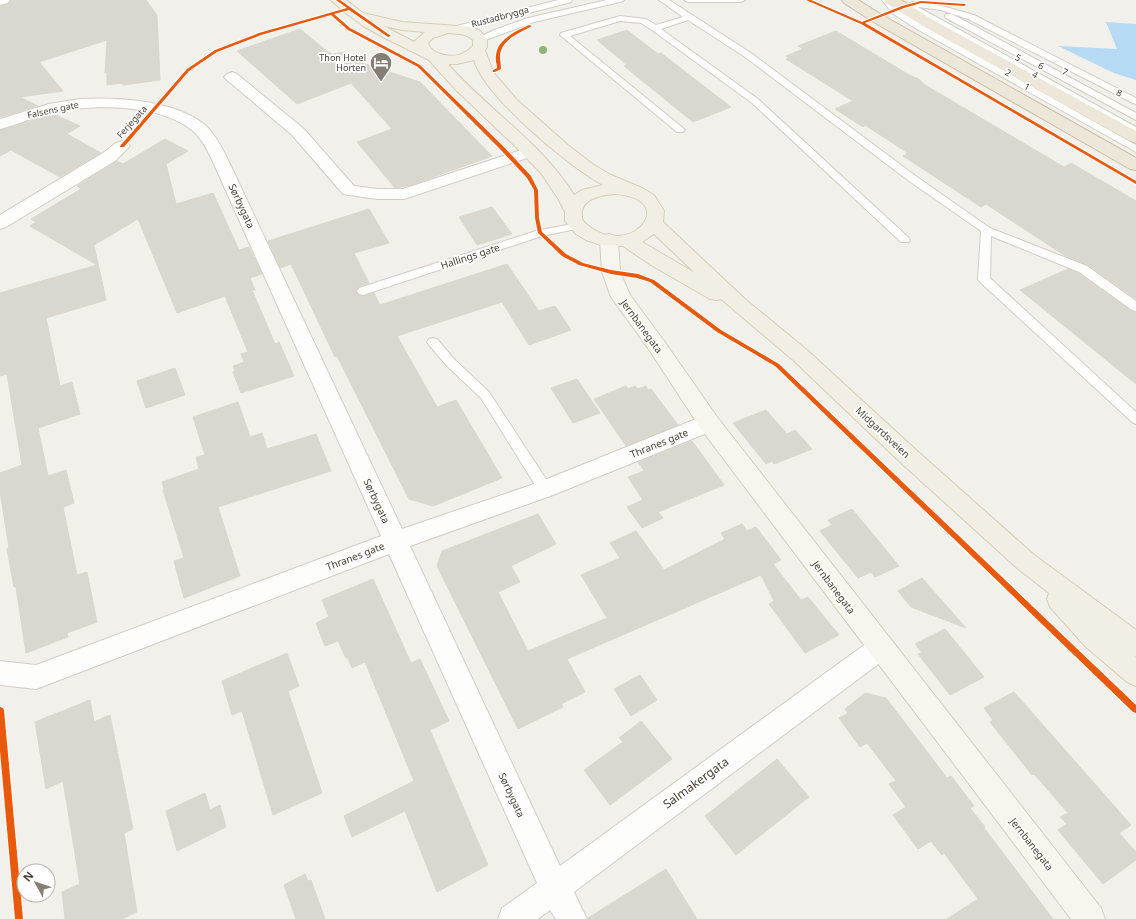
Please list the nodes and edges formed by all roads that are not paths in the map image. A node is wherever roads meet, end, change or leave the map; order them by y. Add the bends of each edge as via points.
1 (338, 0) edge
2 (568, 0) edge
3 (620, 0) edge
4 (663, 0) edge
5 (688, 0) edge
6 (717, 0) edge
7 (741, 0) edge
8 (850, 0) edge
9 (888, 0) edge
10 (897, 0) edge
11 (708, 1) edge
12 (943, 15) junction
13 (690, 17) junction
14 (360, 18) junction
15 (920, 26) junction
16 (655, 28) junction
17 (451, 29) junction
18 (479, 44) junction
19 (430, 55) junction
20 (232, 77) dead end
21 (1106, 84) junction
22 (1136, 94) edge
23 (1136, 101) edge
24 (155, 109) joint
25 (1136, 110) edge
26 (1136, 117) edge
27 (1136, 123) edge
28 (0, 124) edge
29 (680, 130) dead end
30 (1136, 131) edge
31 (1136, 138) edge
32 (1136, 144) edge
33 (122, 146) dead end
34 (1136, 149) edge
35 (530, 152) junction
36 (1136, 165) edge
37 (631, 191) junction
38 (575, 218) junction
39 (0, 223) edge
40 (654, 224) junction
41 (986, 230) junction
42 (618, 240) junction
43 (905, 240) dead end
44 (363, 291) dead end
45 (739, 305) junction
46 (1136, 306) edge
47 (433, 342) dead end
48 (1136, 419) edge
49 (709, 423) junction
50 (546, 489) junction
51 (396, 541) junction
52 (1025, 561) junction
53 (1136, 645) edge
54 (880, 648) junction
55 (0, 672) edge
56 (1136, 674) edge
57 (555, 888) junction
58 (513, 919) edge
59 (572, 919) edge
60 (1090, 919) edge

1 - 14 main road
2 - 17 lane, Rustadbrygga
3 - 18 lane, Rustadbrygga via 540,18 501,30
4 - 13 lane
5 - 11 lane
6 - 11 lane
7 - 11 lane
8 - 36 highway via 877,18
9 - 15 lane via 895,10
9 - 31 highway
10 - 12 lane
10 - 12 lane via 917,4
12 - 21 lane via 971,17
12 - 25 lane, 7
12 - 26 lane, 6
12 - 27 lane, 5
12 - 30 lane, 4
13 - 16 lane
13 - 41 lane via 748,55 913,179
14 - 17 main road via 394,25
14 - 19 main road via 389,36
15 - 32 lane, 2
15 - 34 lane, 1
16 - 29 lane via 643,21 620,18 564,36
16 - 43 lane via 755,101
17 - 18 main road via 471,32
17 - 19 main road via 435,31 422,41 421,47
18 - 19 main road via 465,58 455,60
18 - 37 main road via 487,73 498,89 524,115 586,168 605,180
19 - 35 main road
20 - 35 street via 298,132 349,190 404,194
21 - 22 lane
21 - 23 lane, 8
24 - 28 street, Falsens gate via 101,103 79,104 34,113
24 - 51 street, Sørbygata via 185,120 198,128 210,141
33 - 39 street, Ferjegata via 109,157
35 - 38 main road via 564,192
37 - 38 main road via 612,188 594,191 580,199
37 - 40 main road via 640,194 652,204 656,217
38 - 42 main road via 592,236
38 - 44 lane, Hallings gate via 540,233
40 - 42 main road via 643,234
40 - 45 main road, Midgardsveien
41 - 46 lane via 1083,269
41 - 48 lane via 984,279
42 - 45 main road, Midgardsveien
42 - 49 main road, Jernbanegata via 611,272 612,280 621,297
45 - 52 main road, Midgardsveien via 800,355
47 - 50 lane via 485,395
49 - 50 street, Thranes gate
49 - 54 main road, Jernbanegata
50 - 51 street, Thranes gate
51 - 55 street, Thranes gate via 36,678
51 - 57 street, Sørbygata
52 - 53 main road, Midgardsveien
52 - 56 main road, Midgardsveien via 1095,638
54 - 57 street, Salmakergata
54 - 60 main road, Jernbanegata
57 - 58 street, Salmakergata
57 - 59 street, Sørbygata

